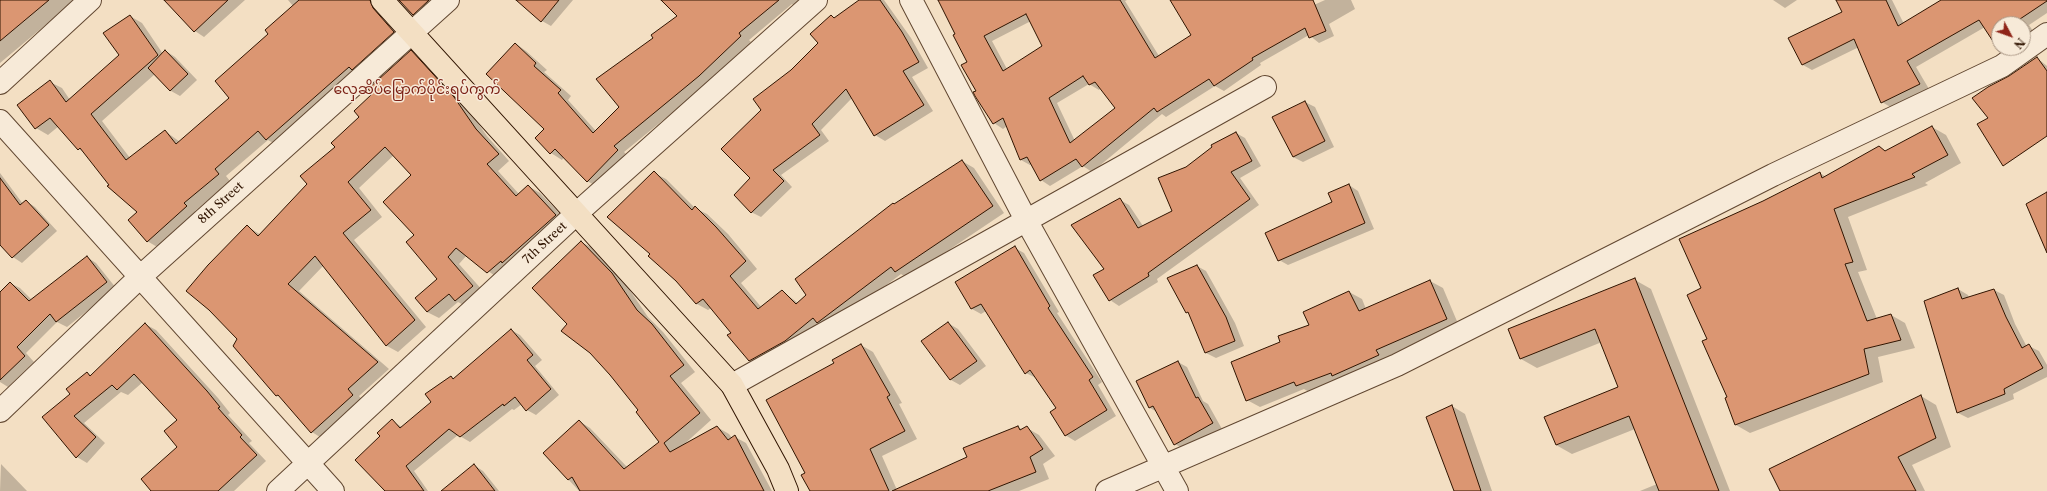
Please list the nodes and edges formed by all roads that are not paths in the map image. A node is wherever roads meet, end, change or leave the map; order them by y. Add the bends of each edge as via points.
1 (90, 0) edge
2 (382, 0) edge
3 (448, 0) edge
4 (816, 0) edge
5 (911, 0) edge
6 (411, 32) junction
7 (2047, 34) edge
8 (0, 83) edge
9 (1265, 87) dead end
10 (0, 120) edge
11 (576, 214) junction
12 (1026, 220) junction
13 (140, 276) junction
14 (732, 385) junction
15 (0, 411) edge
16 (308, 463) junction
17 (1164, 465) junction
18 (278, 491) edge
19 (332, 491) edge
20 (787, 491) edge
21 (1107, 491) edge
22 (1177, 491) edge

1 - 8 street
2 - 6 main road
3 - 6 street, 8th Street
4 - 11 street, 7th Street
5 - 12 street
6 - 11 main road
6 - 13 street, 8th Street
7 - 17 street via 2002,66 1766,179 1397,365
9 - 12 street
10 - 13 street
11 - 14 main road
11 - 16 street, 7th Street
12 - 14 street
12 - 17 street
13 - 15 street, 8th Street
13 - 16 street
14 - 20 main road via 778,469
16 - 18 street, 7th Street
16 - 19 street
17 - 21 street
17 - 22 street

